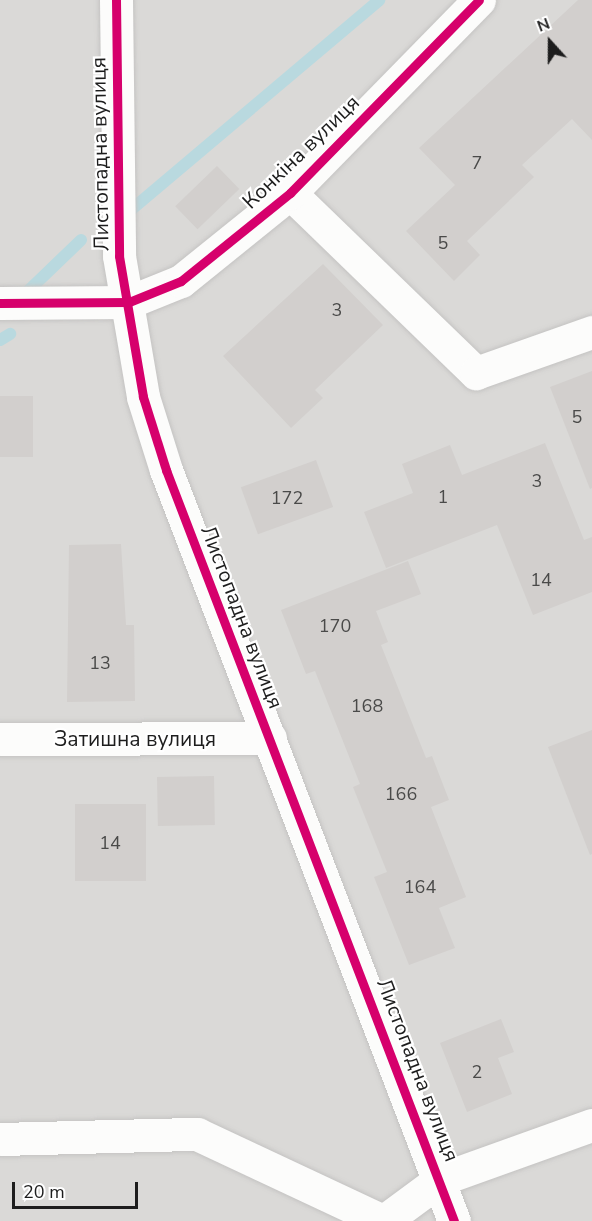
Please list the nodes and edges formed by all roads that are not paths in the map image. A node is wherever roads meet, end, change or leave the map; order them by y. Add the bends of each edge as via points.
1 (116, 0) edge
2 (479, 0) edge
3 (290, 193) junction
4 (129, 302) junction
5 (0, 303) edge
6 (592, 332) edge
7 (270, 738) junction
8 (0, 739) edge
9 (592, 1125) edge
10 (0, 1139) edge
11 (441, 1179) junction
12 (384, 1221) edge
13 (454, 1221) edge

1 - 4 street, Листопадна вулиця via 119,256
2 - 3 street, Конкіна вулиця
3 - 4 street, Конкіна вулиця via 181,281
3 - 6 street via 476,373
4 - 5 street
4 - 7 street, Листопадна вулиця via 143,397 166,470
7 - 8 street, Затишна вулиця
7 - 11 street, Листопадна вулиця
9 - 11 street
10 - 12 street via 197,1134
11 - 12 street
11 - 13 street, Листопадна вулиця

